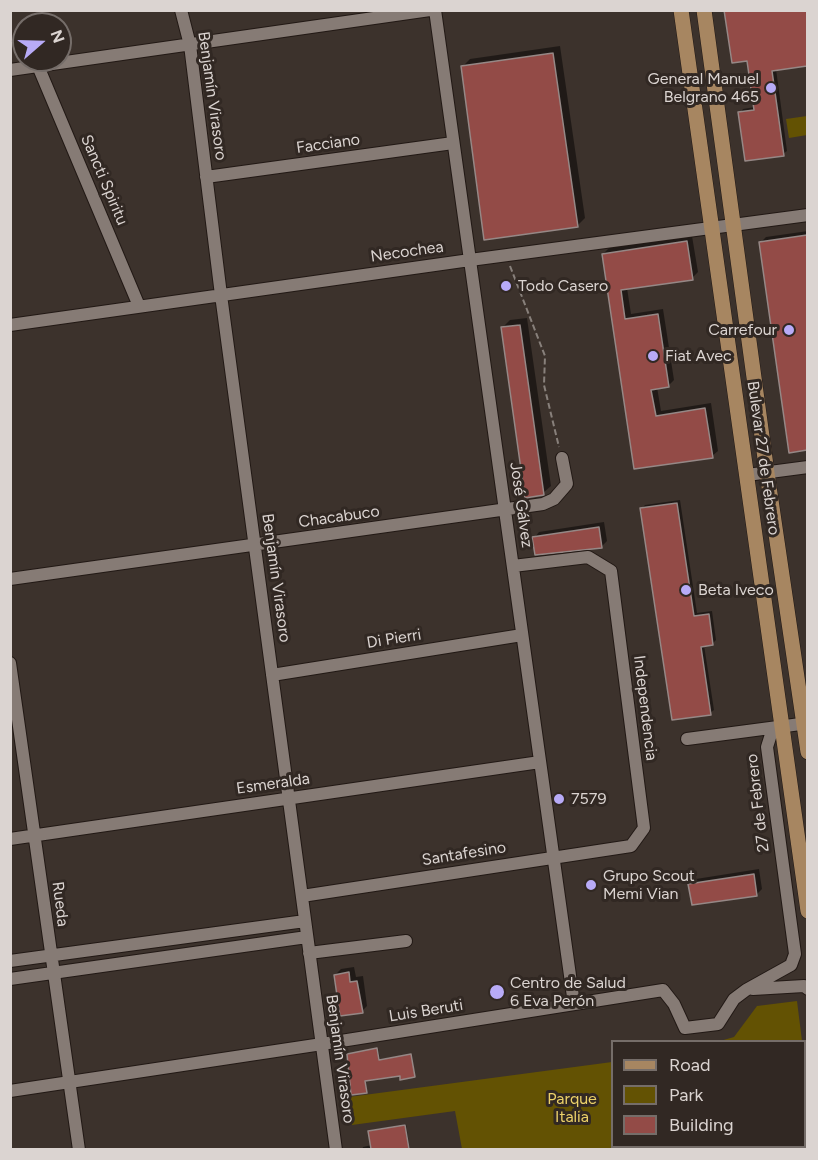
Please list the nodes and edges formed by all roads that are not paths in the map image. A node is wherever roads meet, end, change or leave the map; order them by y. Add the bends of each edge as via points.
1 (181, 10) edge
2 (430, 10) edge
3 (435, 10) edge
4 (681, 10) edge
5 (704, 10) edge
6 (190, 45) junction
7 (72, 61) edge
8 (41, 72) edge
9 (453, 143) junction
10 (206, 177) junction
11 (807, 215) edge
12 (734, 224) junction
13 (710, 227) junction
14 (470, 260) junction
15 (221, 295) junction
16 (139, 306) junction
17 (10, 325) edge
18 (562, 458) road end
19 (807, 467) edge
20 (767, 472) junction
21 (747, 475) junction
22 (505, 510) junction
23 (255, 546) junction
24 (513, 566) junction
25 (10, 579) edge
26 (522, 634) junction
27 (10, 663) edge
28 (272, 675) junction
29 (806, 724) edge
30 (778, 727) junction
31 (687, 739) dead end
32 (807, 752) edge
33 (540, 762) junction
34 (289, 799) junction
35 (35, 836) junction
36 (10, 839) edge
37 (631, 846) joint
38 (553, 857) junction
39 (302, 896) junction
40 (807, 911) edge
41 (305, 921) junction
42 (307, 937) junction
43 (406, 941) dead end
44 (309, 953) junction
45 (51, 956) junction
46 (10, 962) edge
47 (53, 973) junction
48 (10, 979) edge
49 (807, 989) edge
50 (746, 990) junction
51 (574, 1004) junction
52 (322, 1044) junction
53 (69, 1082) junction
54 (10, 1091) edge
55 (79, 1149) edge
56 (336, 1149) edge

1 - 6 street, Benjamín Virasoro
2 - 6 street
3 - 9 street, José Gálvez
4 - 13 main road, Bulevar 27 de Febrero
5 - 12 main road, Bulevar 27 de Febrero
6 - 7 street
6 - 10 street, Benjamín Virasoro
8 - 16 street, Sancti Spiritu
9 - 10 street, Facciano
9 - 14 street, José Gálvez
10 - 15 street, Benjamín Virasoro
11 - 12 street, Necochea
12 - 13 street, Necochea
12 - 20 main road, Bulevar 27 de Febrero
13 - 14 street, Necochea
13 - 21 main road, Bulevar 27 de Febrero
14 - 15 street, Necochea
14 - 22 street, José Gálvez
15 - 16 street, Necochea
15 - 23 street, Benjamín Virasoro
16 - 17 street, Necochea
18 - 22 street, Chacabuco via 567,484 554,499
19 - 20 street
20 - 21 street
20 - 29 main road, Bulevar 27 de Febrero
21 - 30 main road, Bulevar 27 de Febrero
22 - 23 street, Chacabuco
22 - 24 street, José Gálvez
23 - 25 street, Chacabuco
23 - 28 street, Benjamín Virasoro
24 - 26 street, José Gálvez
24 - 37 street, Independencia via 588,557 611,571 644,828
26 - 28 street, Di Pierri
26 - 33 street, José Gálvez
27 - 35 street, Rueda
28 - 34 street, Benjamín Virasoro
29 - 30 street
29 - 32 main road, Bulevar 27 de Febrero
30 - 31 street
30 - 40 main road, Bulevar 27 de Febrero
30 - 50 street, 27 de Febrero via 767,747 795,954 791,965 783,971
33 - 34 street, Esmeralda
33 - 38 street, José Gálvez
34 - 35 street, Esmeralda
34 - 39 street, Benjamín Virasoro
35 - 36 street, Esmeralda
35 - 45 street, Rueda
37 - 38 street, Santafesino
38 - 39 street, Santafesino
38 - 51 street, José Gálvez
39 - 41 street, Benjamín Virasoro
41 - 42 street, Benjamín Virasoro
41 - 45 street
42 - 44 street, Benjamín Virasoro
42 - 47 street
43 - 44 street
44 - 52 street, Benjamín Virasoro
45 - 46 street
45 - 47 street, Rueda
47 - 48 street
47 - 53 street, Rueda
49 - 50 street via 804,986
50 - 51 street, Luis Beruti via 734,999 718,1024 685,1028 663,990
51 - 52 street, Luis Beruti
52 - 53 street, Luis Beruti
52 - 56 street, Benjamín Virasoro
53 - 54 street, Luis Beruti
53 - 55 street, Rueda

